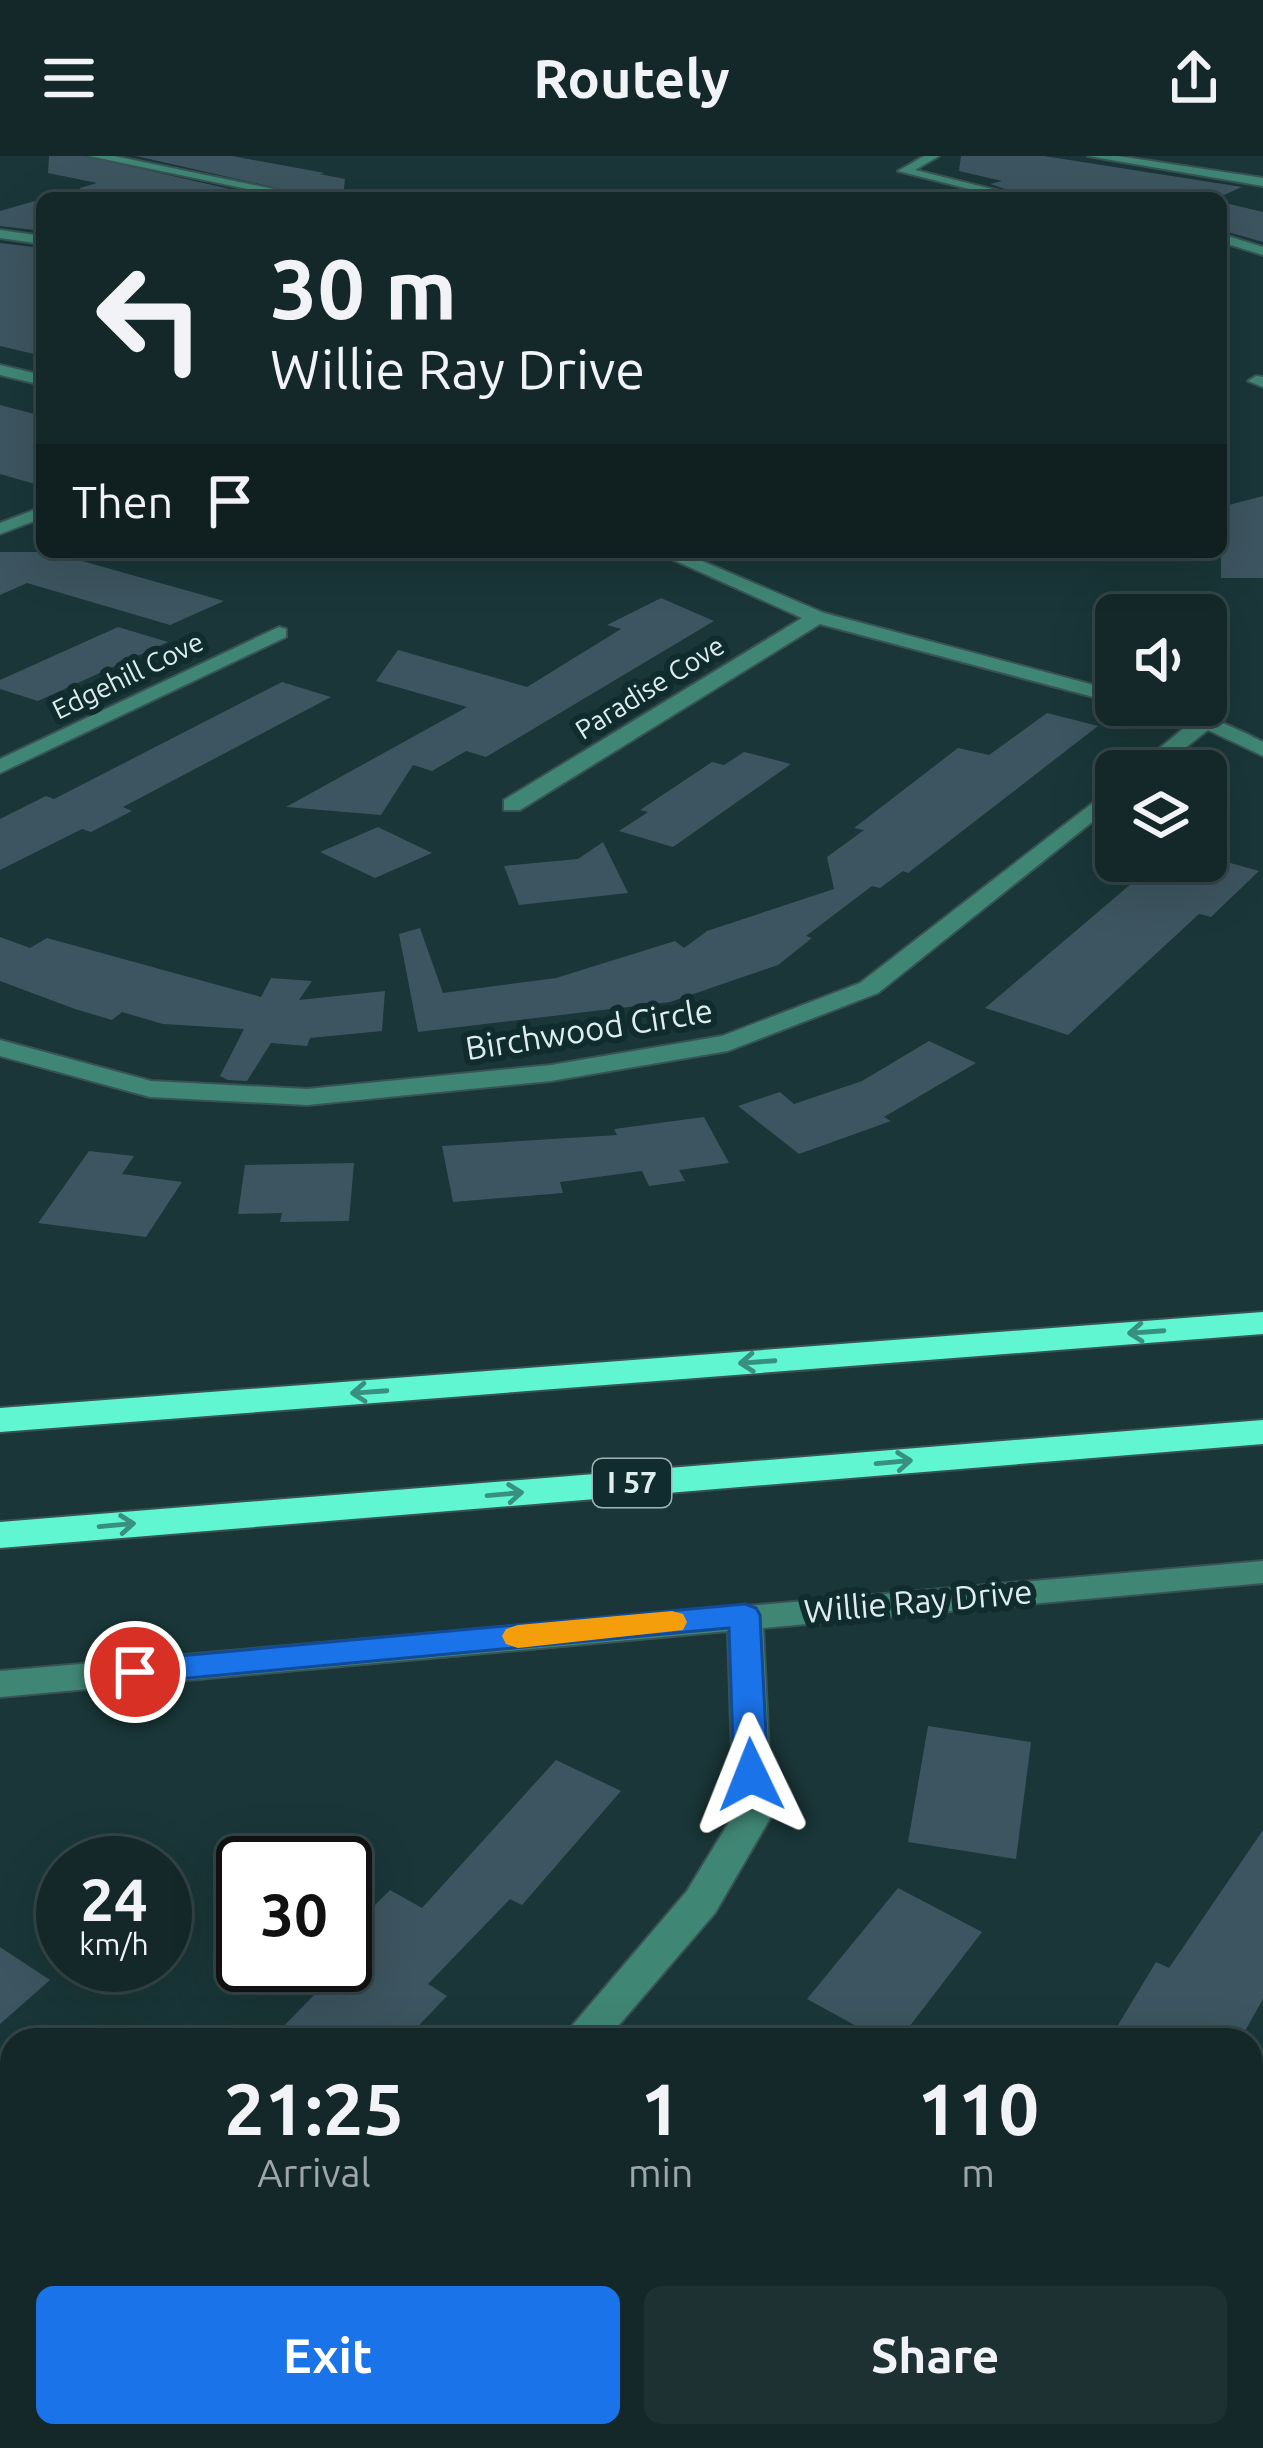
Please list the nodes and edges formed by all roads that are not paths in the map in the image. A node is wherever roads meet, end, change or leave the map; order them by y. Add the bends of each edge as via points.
1 (95, 156) edge
2 (933, 156) edge
3 (1094, 156) edge
4 (1263, 182) edge
5 (279, 192) edge
6 (996, 192) edge
7 (0, 234) edge
8 (36, 239) edge
9 (1227, 240) edge
10 (1263, 251) edge
11 (0, 370) edge
12 (36, 379) edge
13 (36, 514) edge
14 (0, 529) edge
15 (679, 558) edge
16 (817, 617) junction
17 (279, 633) dead end
18 (1095, 691) edge
19 (1200, 726) edge
20 (1216, 726) edge
21 (1169, 750) edge
22 (1263, 750) edge
23 (0, 767) edge
24 (512, 805) dead end
25 (1095, 809) edge
26 (0, 1048) edge
27 (1263, 1324) edge
28 (0, 1420) edge
29 (1263, 1432) edge
30 (0, 1535) edge
31 (1263, 1572) edge
32 (745, 1615) junction
33 (0, 1684) edge
34 (591, 2028) edge

1 - 5 street
2 - 6 street via 904,171
3 - 4 street
7 - 8 street
9 - 10 street
11 - 12 street
13 - 14 street
15 - 16 street
16 - 18 street
16 - 24 street, Paradise Cove
17 - 23 street, Edgehill Cove
19 - 21 street
20 - 22 street
25 - 26 street, Birchwood Circle via 869,988 728,1043 551,1073 307,1097 150,1089
27 -> 28 highway
30 -> 29 highway, I 57
31 - 32 street, Willie Ray Drive
32 - 33 street, Willie Ray Drive
32 - 34 street via 753,1815 700,1902

